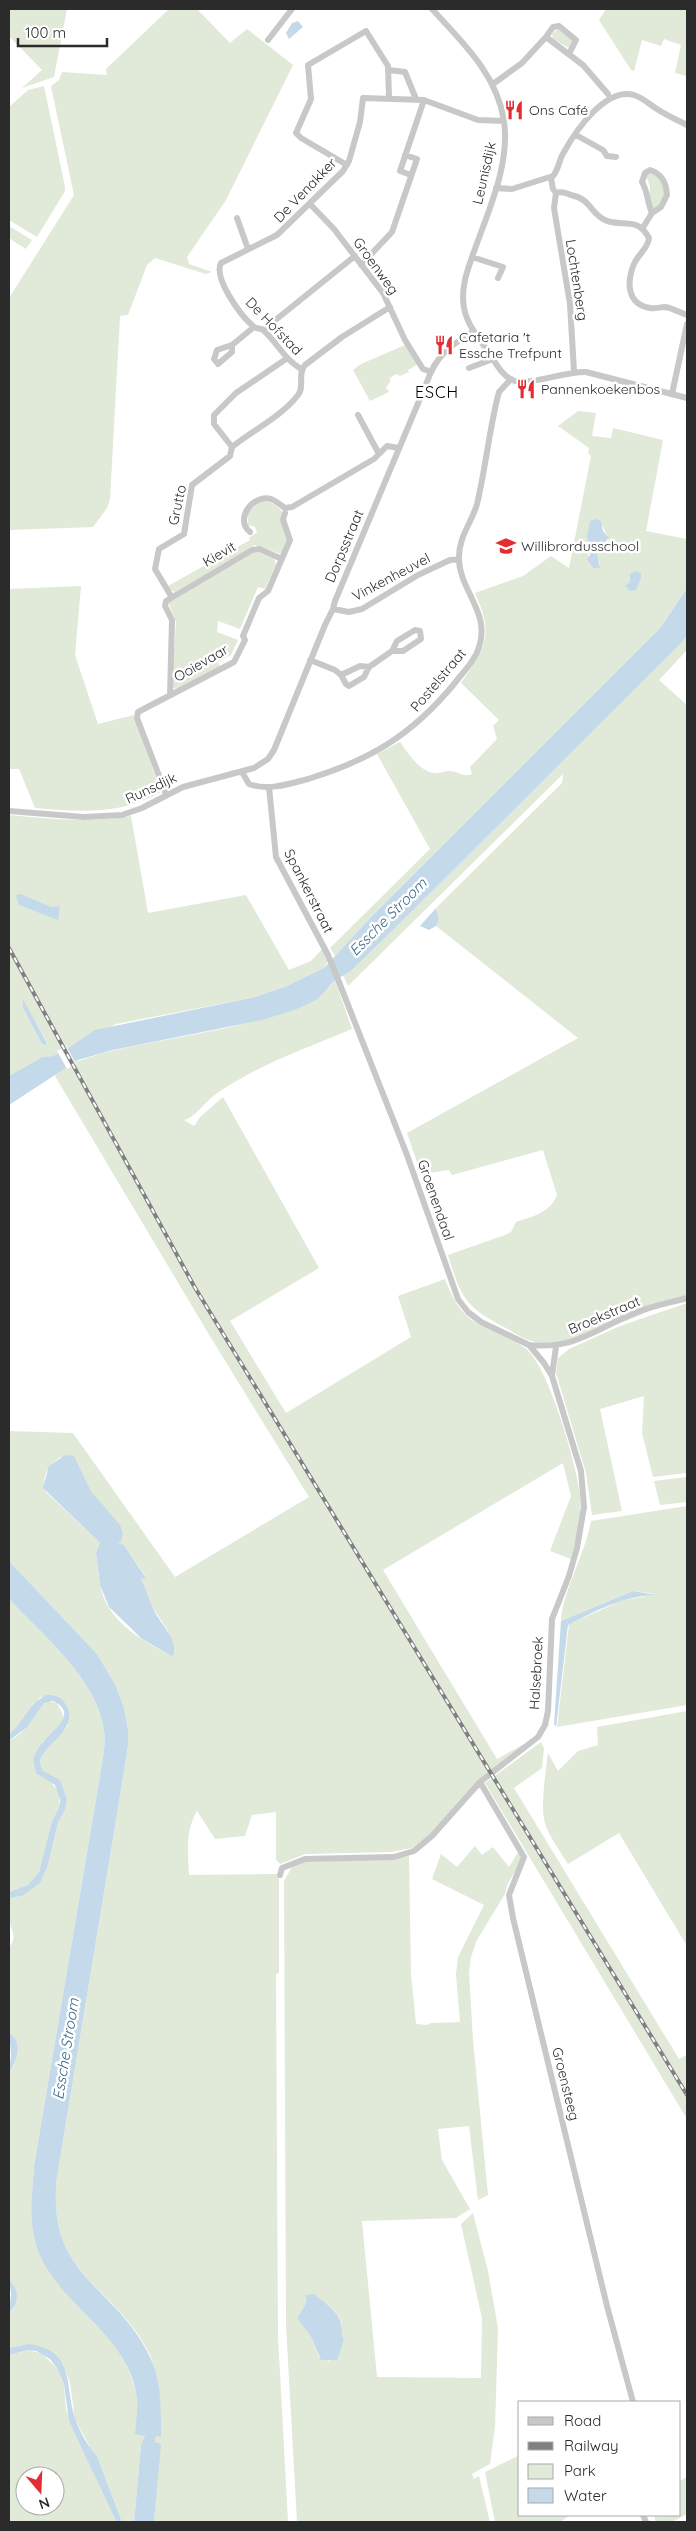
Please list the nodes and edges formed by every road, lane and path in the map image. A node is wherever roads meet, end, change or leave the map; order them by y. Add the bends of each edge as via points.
1 (292, 9) edge
2 (432, 9) edge
3 (546, 37) junction
4 (268, 40) dead end
5 (569, 54) junction
6 (389, 70) junction
7 (493, 84) junction
8 (608, 94) dead end
9 (389, 98) junction
10 (416, 99) junction
11 (424, 100) junction
12 (504, 122) junction
13 (687, 125) edge
14 (576, 135) junction
15 (405, 155) junction
16 (616, 157) dead end
17 (347, 165) junction
18 (411, 175) junction
19 (551, 178) junction
20 (496, 188) junction
21 (556, 193) junction
22 (310, 204) junction
23 (652, 213) junction
24 (237, 218) dead end
25 (642, 229) junction
26 (248, 249) junction
27 (354, 256) junction
28 (472, 257) junction
29 (361, 265) junction
30 (218, 271) joint
31 (498, 278) dead end
32 (390, 307) junction
33 (687, 315) edge
34 (687, 324) edge
35 (254, 327) junction
36 (263, 330) junction
37 (474, 331) junction
38 (232, 344) dead end
39 (286, 359) junction
40 (493, 359) junction
41 (469, 368) dead end
42 (301, 369) junction
43 (429, 371) junction
44 (574, 371) junction
45 (511, 379) junction
46 (672, 394) junction
47 (687, 398) edge
48 (358, 415) dead end
49 (232, 447) junction
50 (399, 448) junction
51 (379, 454) junction
52 (285, 513) dead end
53 (250, 532) dead end
54 (282, 559) junction
55 (459, 559) junction
56 (171, 596) junction
57 (334, 609) junction
58 (392, 651) dead end
59 (310, 660) junction
60 (369, 667) junction
61 (341, 675) junction
62 (170, 695) junction
63 (242, 772) junction
64 (268, 788) junction
65 (166, 794) junction
66 (9, 811) edge
67 (357, 1029) joint
68 (687, 1298) edge
69 (529, 1345) junction
70 (556, 1347) junction
71 (552, 1376) junction
72 (480, 1782) junction
73 (280, 1875) dead end
74 (633, 2401) edge

1 - 4 street
2 - 7 street, Leunisdijk via 474,56
3 - 5 street
3 - 5 street via 559,26 576,40
3 - 7 street via 522,62
5 - 8 street via 592,74
6 - 9 street
6 - 10 street via 405,72
6 - 17 street via 366,31 308,65 311,99 297,129 301,138
7 - 12 street, Leunisdijk
9 - 10 street
9 - 17 street, De Venakker via 361,101 360,122
10 - 11 street
11 - 12 street via 478,120
11 - 15 street
12 - 20 street, Leunisdijk via 504,147
13 - 14 street via 643,98 624,94 605,100
14 - 16 street via 603,150 607,156
14 - 19 street
15 - 18 street via 416,159
15 - 18 street via 400,171
17 - 22 street, De Venakker
18 - 29 street via 392,232
19 - 20 street via 512,189
19 - 21 street, Lochtenberg
20 - 28 street, Leunisdijk
21 - 25 street via 580,197 606,221 631,222
21 - 44 street, Lochtenberg via 554,208 570,304
22 - 26 street, De Venakker via 277,236
22 - 27 street, Groenweg
23 - 23 street via 662,208 667,195 662,177 650,170 642,182 648,191
23 - 25 street
24 - 26 street
25 - 33 street via 649,243 633,265 628,280 631,294 647,307 666,307
26 - 30 street, De Venakker via 221,263
27 - 29 street, Groenweg
27 - 36 street
28 - 31 street via 503,267
28 - 37 street, Leunisdijk via 463,287 463,299 466,317
29 - 32 street, Groenweg
30 - 35 street, De Hofstad via 228,294
32 - 42 street via 342,337
32 - 43 street, Groenweg via 405,340 423,369
34 - 46 street
35 - 36 street, De Hofstad
35 - 38 street
36 - 39 street, De Hofstad
37 - 40 street, Leunisdijk
37 - 43 street, Dorpsstraat via 443,353
39 - 42 street, De Hofstad
39 - 49 street via 252,381 214,414 214,424
40 - 41 street
40 - 45 street
42 - 49 street, Grutto via 298,396
43 - 50 street, Dorpsstraat
44 - 45 street via 524,381
44 - 46 street via 590,372
45 - 55 street, Postelstraat via 499,392 476,506 460,544
46 - 47 street
48 - 51 street
49 - 56 street, Grutto via 230,456 192,485 184,534 159,549 155,569
50 - 51 street via 388,446
50 - 57 street, Dorpsstraat
51 - 53 street via 292,507 285,508 265,498 253,502 244,517
52 - 54 street, Ooievaar via 283,520 290,540
54 - 56 street, Kievit via 256,549
54 - 62 street, Ooievaar via 243,636 245,640 238,658
55 - 57 street, Vinkenheuvel via 418,575 362,609 349,612
55 - 64 street, Postelstraat via 465,581 480,612 482,634 474,658 443,697 403,735 364,758 313,777
56 - 62 street via 164,603 172,620
57 - 59 street, Dorpsstraat
58 - 60 street
59 - 61 street
59 - 63 street, Dorpsstraat via 274,750 262,764
60 - 61 street via 360,666
60 - 61 street via 364,677 349,686
62 - 65 street, Ooievaar via 137,715
63 - 64 street via 249,784
63 - 65 street, Runsdijk via 194,783
64 - 67 street, Spankerstraat via 276,857 329,957
65 - 66 street, Runsdijk via 142,808 111,816
67 - 69 street, Groenendaal via 407,1155 458,1299 481,1322
68 - 70 street, Broekstraat via 636,1313 592,1335
69 - 70 street, Broekstraat
69 - 71 street, Halsebroek
70 - 71 street
71 - 72 street, Halsebroek via 581,1471 584,1500 573,1565 552,1619 548,1711 538,1736
72 - 73 street, Halsebroek via 432,1836 406,1855 305,1859 282,1868
72 - 74 street, Groensteeg via 524,1857 509,1895 513,1918

